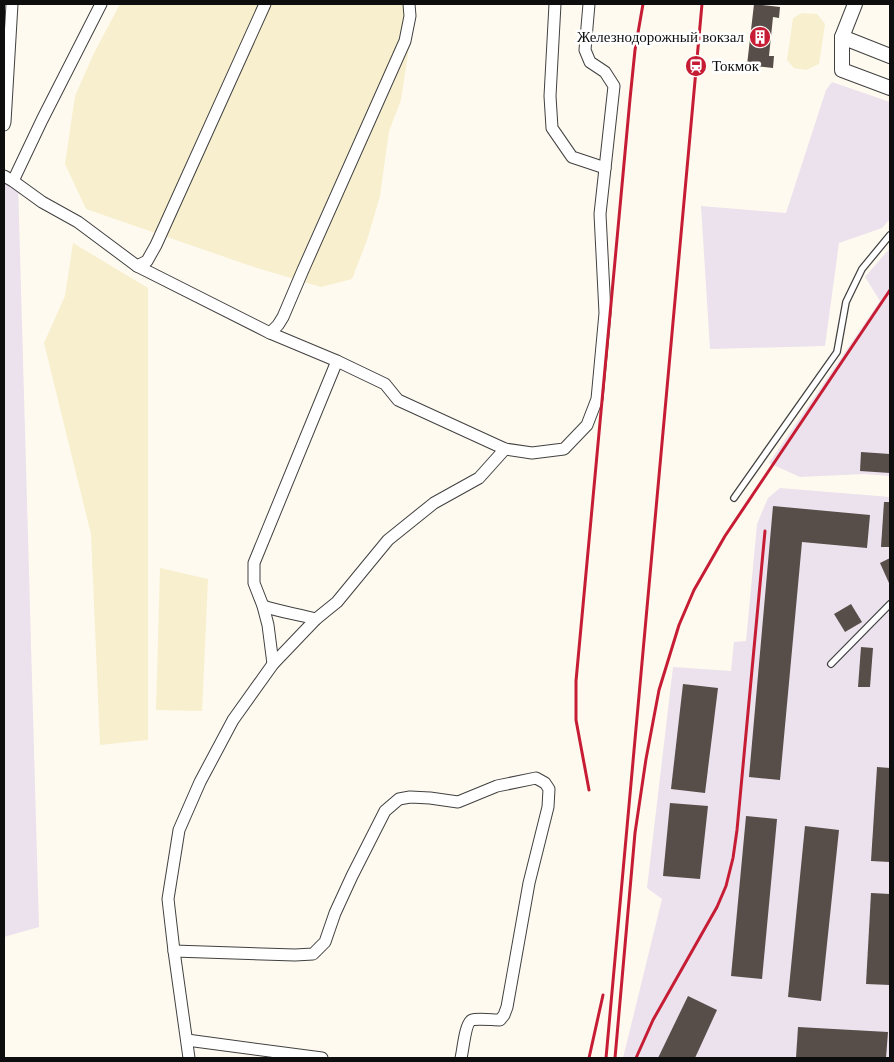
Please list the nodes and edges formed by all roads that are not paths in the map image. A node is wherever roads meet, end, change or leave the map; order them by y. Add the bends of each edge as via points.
1 (12, 4) edge
2 (101, 4) edge
3 (265, 4) edge
4 (409, 4) edge
5 (555, 4) edge
6 (589, 4) edge
7 (855, 4) edge
8 (842, 38) junction
9 (890, 56) edge
10 (890, 88) edge
11 (4, 125) edge
12 (605, 168) junction
13 (9, 178) edge
14 (890, 236) edge
15 (137, 266) junction
16 (270, 333) junction
17 (336, 361) junction
18 (505, 449) junction
19 (734, 498) dead end
20 (890, 604) edge
21 (263, 606) junction
22 (316, 619) junction
23 (273, 664) junction
24 (831, 664) dead end
25 (174, 951) junction
26 (187, 1040) junction
27 (189, 1058) edge
28 (322, 1058) edge
29 (461, 1058) edge

1 - 11 street
2 - 13 street
3 - 15 street via 156,245 147,261
4 - 16 street via 405,41 283,317
5 - 12 street via 550,96 552,128 572,156
6 - 12 street via 585,50 590,62 605,72 614,86
7 - 8 street
8 - 9 street
8 - 10 street via 842,70
12 - 18 street via 600,214 605,313 597,399 587,425 564,449 532,453
13 - 15 street via 78,222
14 - 19 lane via 862,269 846,302 837,352
15 - 16 street
16 - 17 street
17 - 18 street via 384,384 398,400
17 - 21 street via 254,563 254,583
18 - 22 street via 479,478 434,503 388,540 337,602
20 - 24 lane
21 - 22 street
21 - 23 street
22 - 23 street
23 - 25 street via 233,720 179,830 168,899
25 - 26 street
25 - 29 street via 313,954 325,942 338,906 385,811 399,799 430,798 458,802 497,786 536,778 549,789 548,808 529,883 507,1007 500,1020 469,1022
26 - 27 street
26 - 28 street

